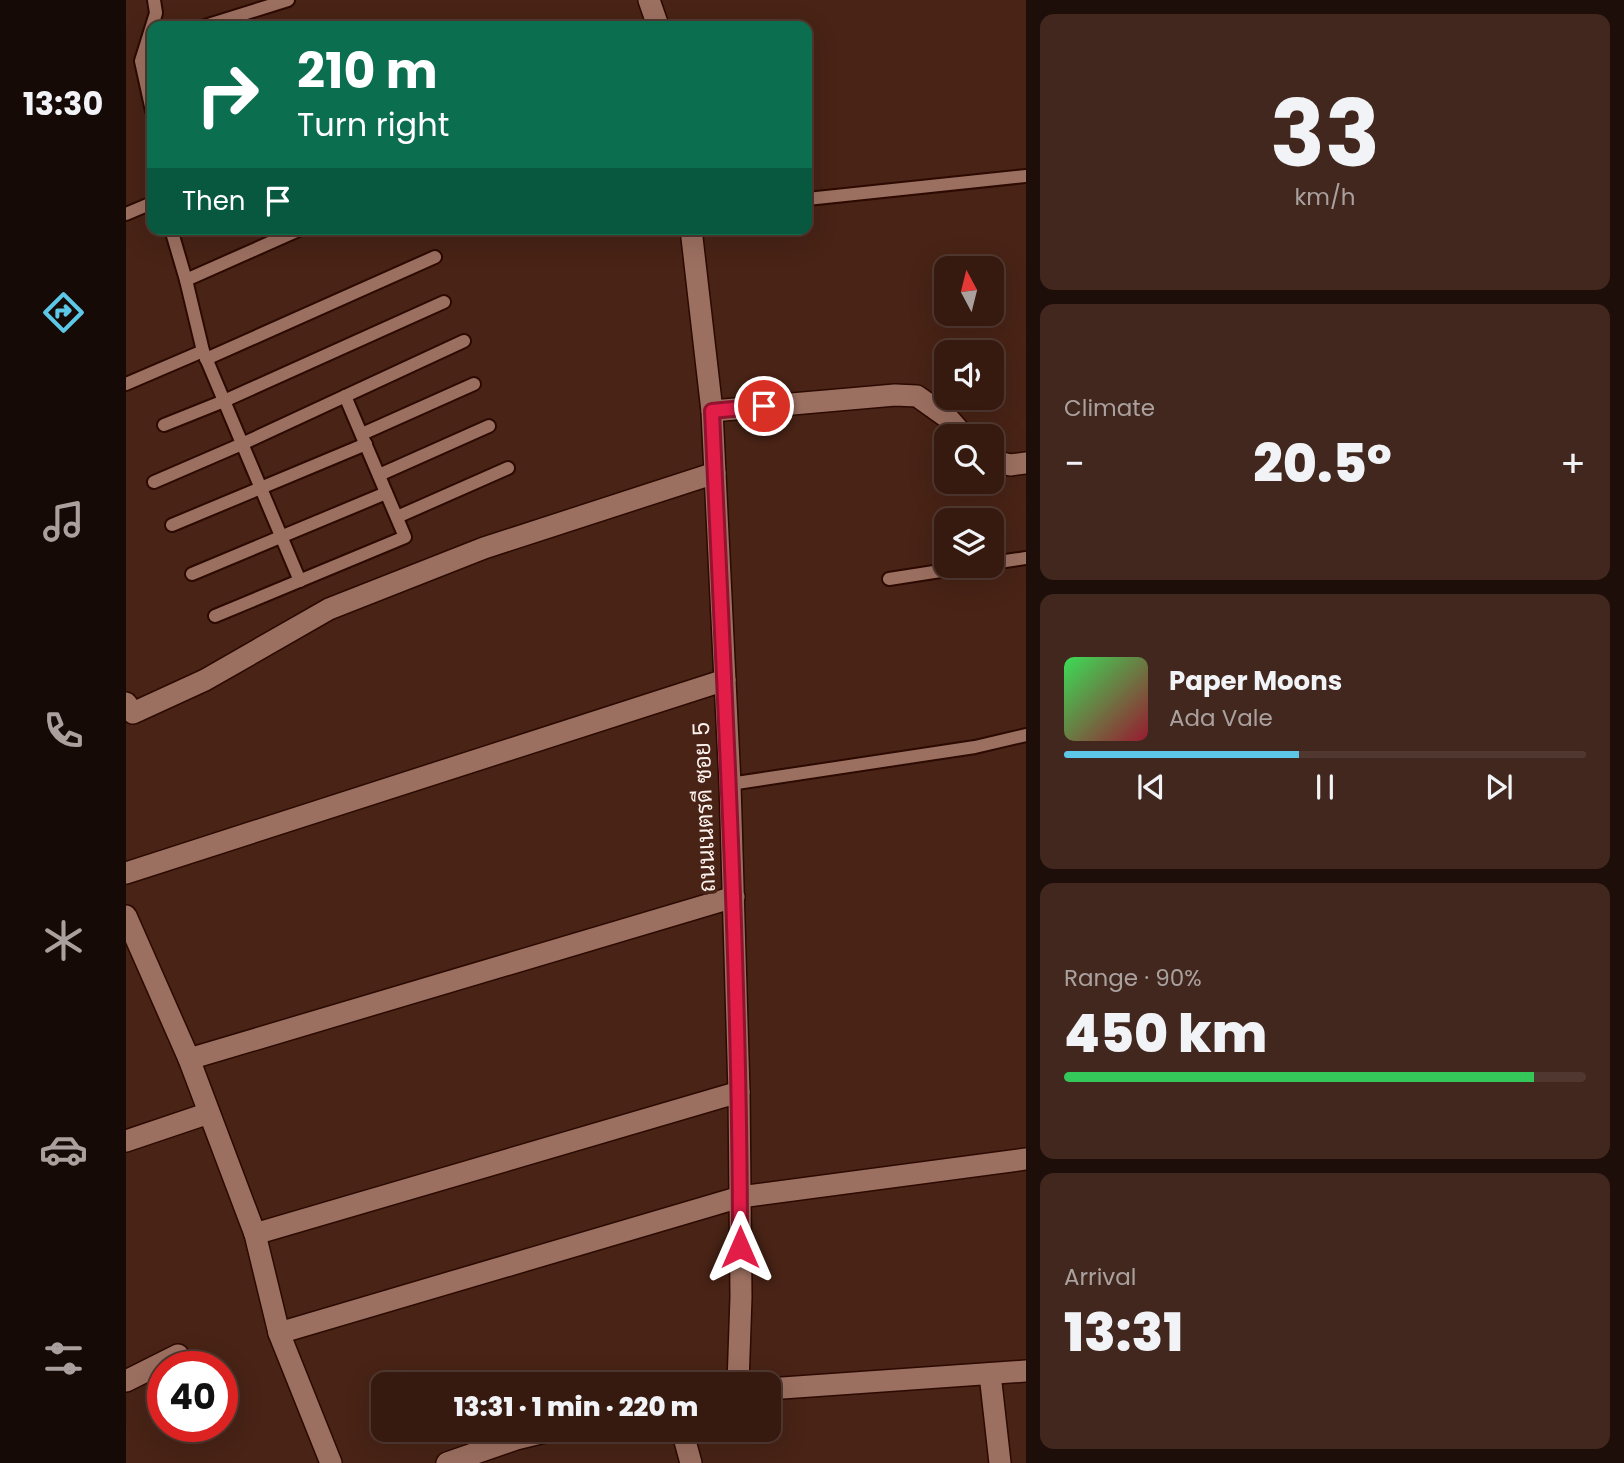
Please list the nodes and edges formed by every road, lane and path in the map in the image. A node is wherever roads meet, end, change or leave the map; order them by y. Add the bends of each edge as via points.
1 (154, 0) edge
2 (288, 0) edge
3 (649, 0) edge
4 (154, 21) edge
5 (221, 21) edge
6 (656, 21) edge
7 (147, 45) edge
8 (147, 88) edge
9 (1026, 176) edge
10 (812, 198) edge
11 (147, 205) edge
12 (126, 214) edge
13 (173, 235) edge
14 (287, 235) edge
15 (692, 235) edge
16 (435, 257) dead end
17 (186, 280) junction
18 (444, 302) dead end
19 (464, 341) dead end
20 (205, 355) junction
21 (126, 384) edge
22 (474, 384) dead end
23 (345, 396) junction
24 (224, 401) junction
25 (712, 411) junction
26 (953, 424) edge
27 (163, 425) dead end
28 (489, 426) dead end
29 (364, 439) junction
30 (242, 444) junction
31 (1004, 463) edge
32 (1026, 463) edge
33 (508, 468) dead end
34 (715, 474) junction
35 (379, 475) junction
36 (154, 482) dead end
37 (261, 488) junction
38 (386, 493) junction
39 (397, 517) junction
40 (172, 525) dead end
41 (281, 536) junction
42 (1026, 558) edge
43 (1004, 561) edge
44 (934, 572) edge
45 (192, 574) dead end
46 (889, 579) dead end
47 (300, 581) junction
48 (215, 617) dead end
49 (725, 680) junction
50 (126, 703) edge
51 (1026, 735) edge
52 (730, 783) junction
53 (126, 873) edge
54 (734, 897) junction
55 (126, 916) edge
56 (189, 1059) junction
57 (739, 1092) junction
58 (209, 1113) junction
59 (126, 1140) edge
60 (1026, 1158) edge
61 (740, 1197) junction
62 (256, 1234) junction
63 (279, 1333) junction
64 (147, 1370) edge
65 (1026, 1371) edge
66 (738, 1372) edge
67 (990, 1374) junction
68 (126, 1381) edge
69 (781, 1388) edge
70 (521, 1442) edge
71 (685, 1442) edge
72 (483, 1457) edge
73 (331, 1463) edge
74 (447, 1463) edge
75 (691, 1463) edge
76 (1000, 1463) edge

1 - 4 lane
2 - 5 lane
3 - 6 street
7 - 8 lane via 141,61
9 - 10 lane
11 - 12 lane
13 - 17 lane
14 - 17 lane
15 - 25 street, ถนนเนตรดี ซอย 5
16 - 20 lane
17 - 20 lane
18 - 24 lane
19 - 23 lane
20 - 21 lane
20 - 24 lane
22 - 29 lane
23 - 29 lane
23 - 30 lane
24 - 27 lane
24 - 30 lane
25 - 26 street via 895,394 917,396
25 - 34 street, ถนนเนตรดี ซอย 5
28 - 35 lane
29 - 35 lane
29 - 37 lane
30 - 36 lane
30 - 37 lane
31 - 32 street
33 - 39 lane
34 - 49 street, ถนนเนตรดี ซอย 5
34 - 50 street via 471,553 329,609 205,680 133,713
35 - 38 lane
37 - 40 lane
37 - 41 lane
38 - 39 lane
38 - 41 lane
39 - 47 lane via 405,537
41 - 45 lane
41 - 47 lane
42 - 43 lane
44 - 46 lane
47 - 48 lane
49 - 52 street, ถนนเนตรดี ซอย 5
49 - 53 street
51 - 52 lane via 975,747
52 - 54 street, ถนนเนตรดี ซอย 5
54 - 56 street
54 - 57 street, ถนนเนตรดี ซอย 5
55 - 56 street
56 - 58 street
57 - 61 street, ถนนเนตรดี ซอย 5
57 - 62 street
58 - 59 street
58 - 62 street
60 - 61 street
61 - 63 street
61 - 66 street, ถนนเนตรดี ซอย 5
62 - 63 street
63 - 73 street
64 - 68 street
65 - 67 street
67 - 69 street
67 - 76 street
70 - 72 street
71 - 75 street
72 - 74 street

